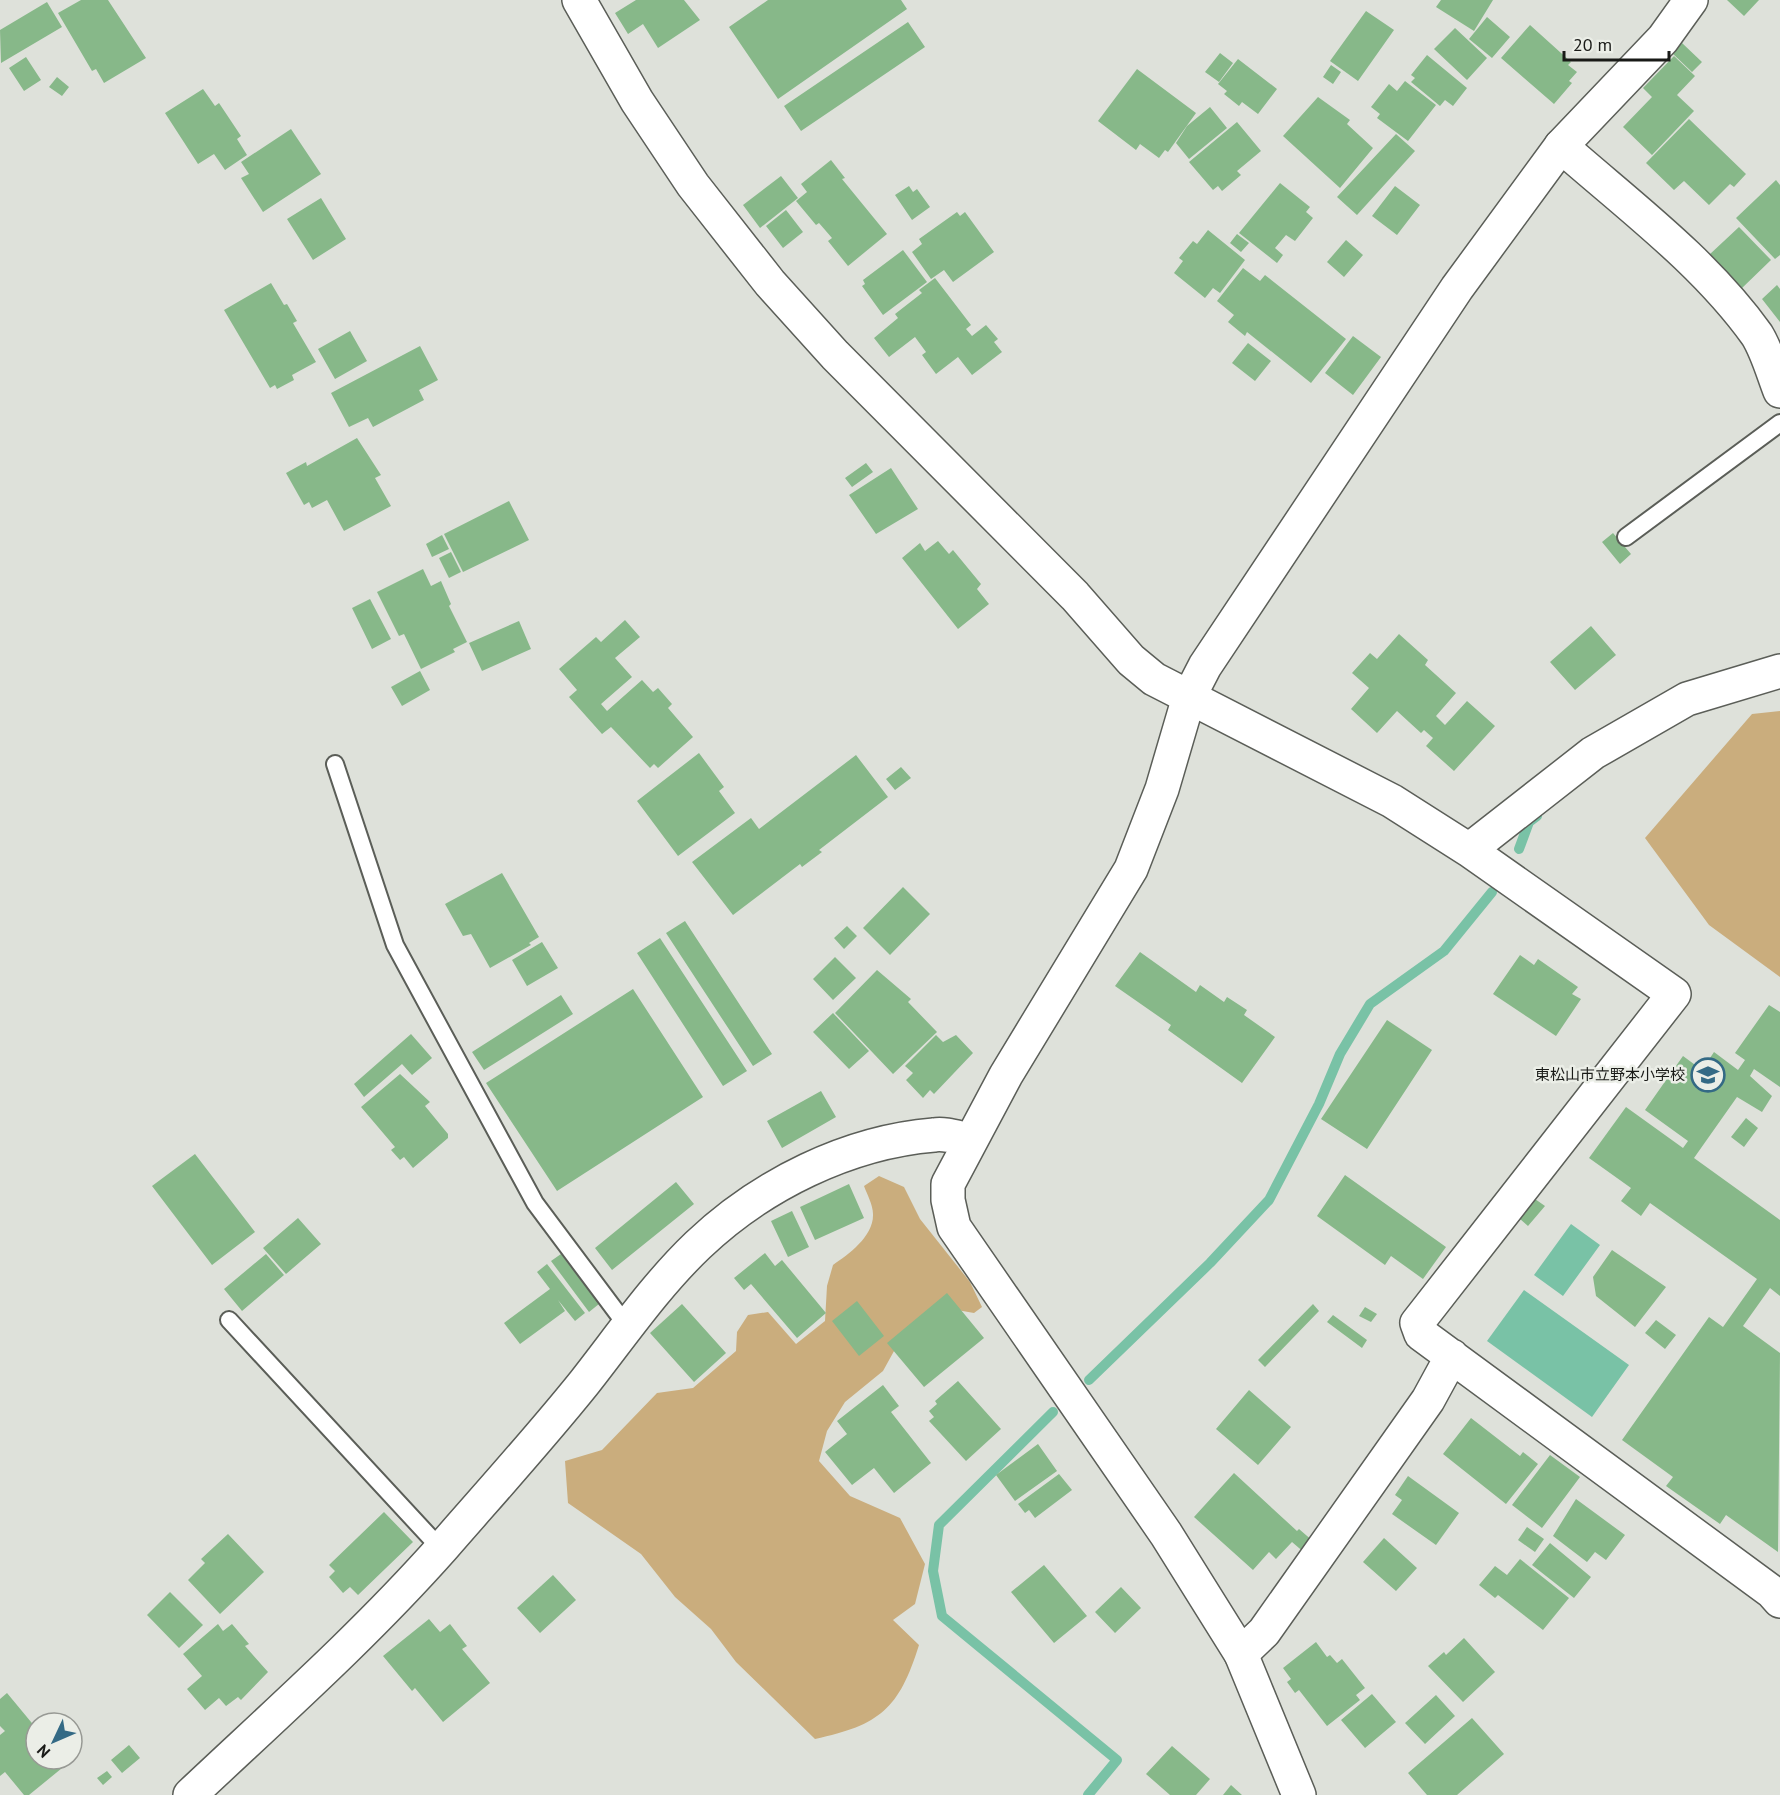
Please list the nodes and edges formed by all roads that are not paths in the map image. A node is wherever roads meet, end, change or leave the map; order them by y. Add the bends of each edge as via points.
1 (579, 0) edge
2 (1691, 0) edge
3 (1561, 146) junction
4 (1780, 391) edge
5 (1780, 423) edge
6 (1626, 537) dead end
7 (1780, 671) edge
8 (1189, 697) junction
9 (335, 764) dead end
10 (1469, 850) junction
11 (970, 1140) junction
12 (229, 1320) dead end
13 (627, 1326) junction
14 (1452, 1356) junction
15 (441, 1549) junction
16 (1780, 1601) edge
17 (1240, 1654) junction
18 (190, 1795) edge
19 (1299, 1795) edge

1 - 8 street via 637,101 693,185 771,283 835,355 1075,596 1131,660 1154,679
2 - 3 street via 1663,39
3 - 4 street via 1685,255 1725,298 1758,337
3 - 8 street via 1450,298 1211,656
5 - 6 lane
7 - 10 street via 1687,699 1593,753
8 - 10 street via 1392,801
8 - 11 street via 1162,789 1131,869
9 - 13 lane via 395,945 534,1203
10 - 14 street via 1674,994 1417,1323 1421,1334
11 - 13 street via 936,1134 877,1144 807,1170 748,1206 700,1243
11 - 17 street via 948,1184 954,1227 1166,1534
12 - 15 lane
13 - 15 street
14 - 16 street
14 - 17 street via 1428,1400 1264,1632
15 - 18 street via 329,1667
17 - 19 street

